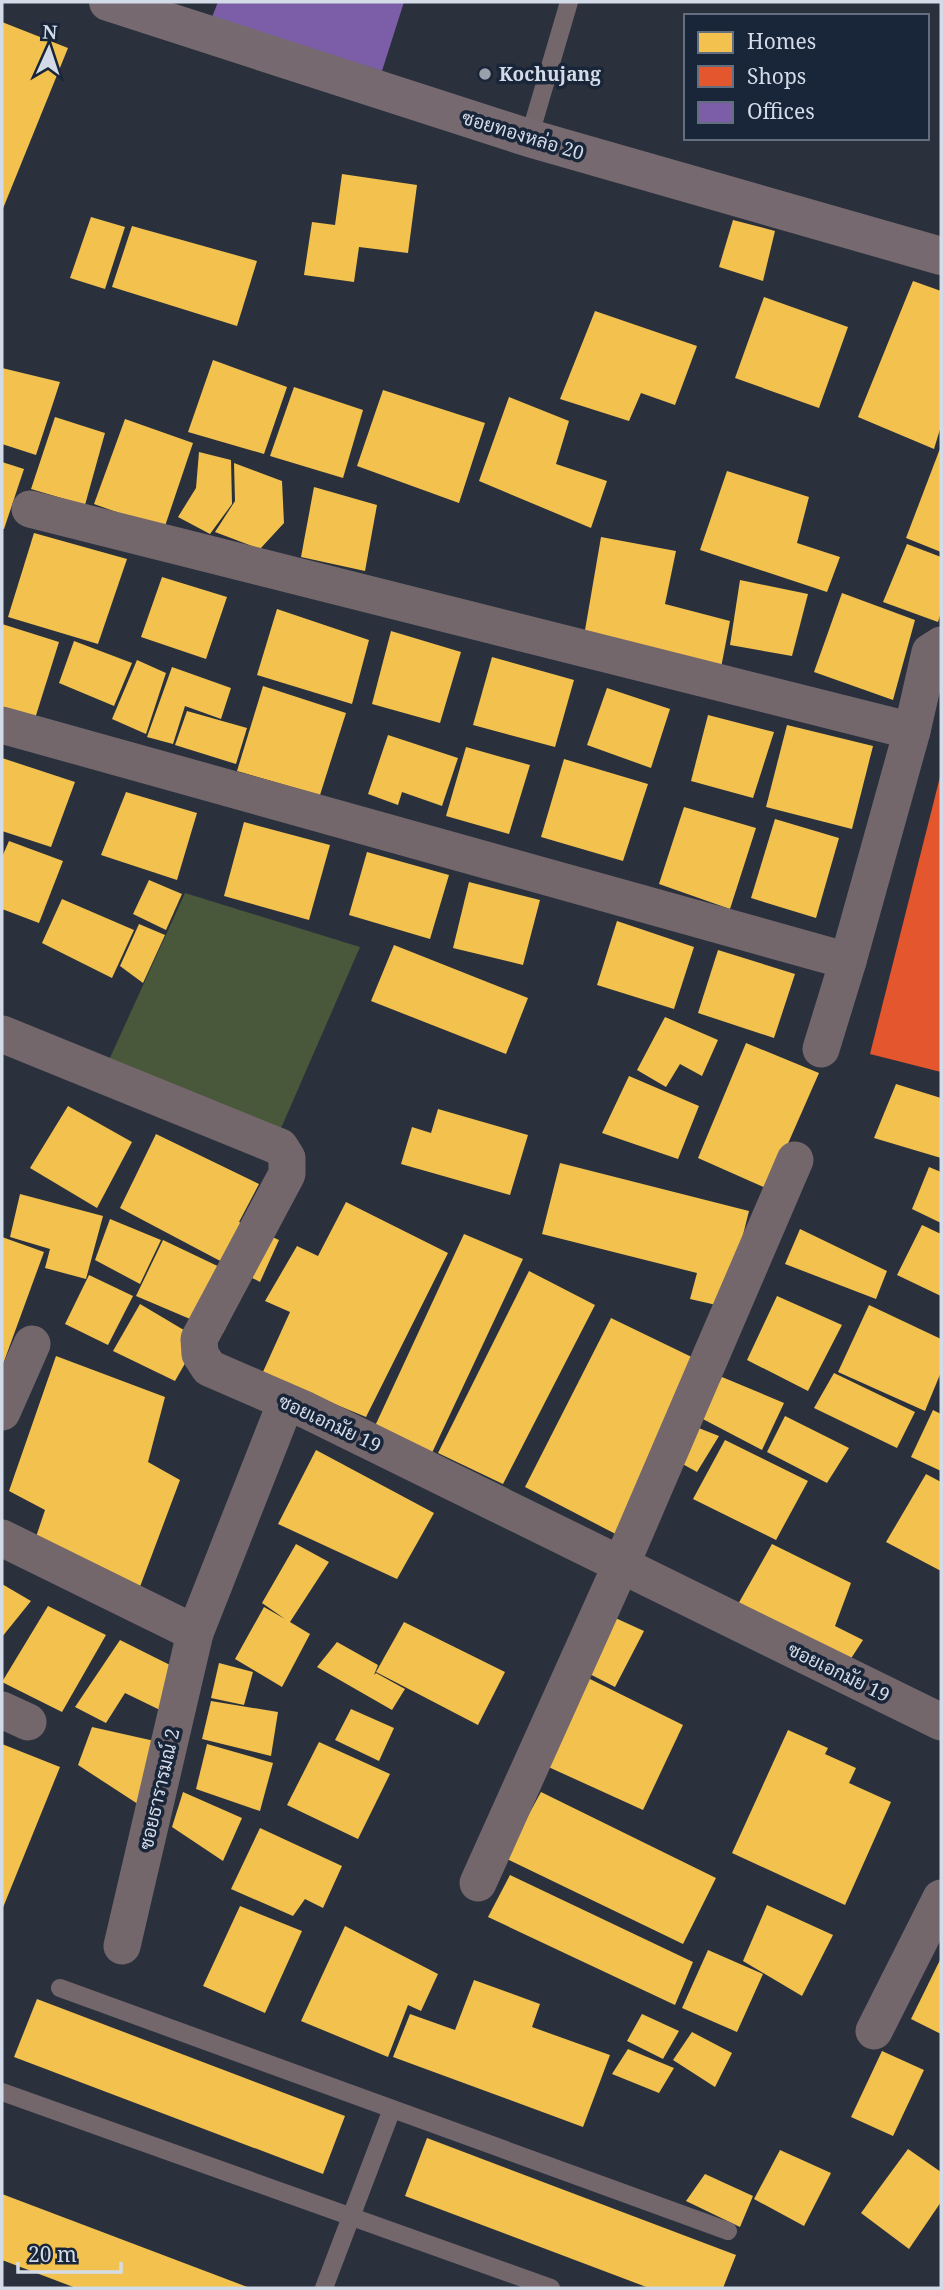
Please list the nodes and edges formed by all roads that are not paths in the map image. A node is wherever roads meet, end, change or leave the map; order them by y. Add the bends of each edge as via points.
1 (108, 2) edge
2 (569, 2) edge
3 (528, 138) junction
4 (941, 256) edge
5 (30, 509) dead end
6 (941, 645) edge
7 (2, 725) edge
8 (912, 731) junction
9 (848, 961) junction
10 (2, 1034) edge
11 (821, 1049) dead end
12 (795, 1160) dead end
13 (32, 1344) dead end
14 (286, 1402) junction
15 (2, 1412) edge
16 (2, 1538) edge
17 (621, 1565) junction
18 (195, 1633) junction
19 (941, 1722) edge
20 (478, 1883) dead end
21 (941, 1898) edge
22 (122, 1945) dead end
23 (60, 1988) dead end
24 (874, 2031) dead end
25 (2, 2092) edge
26 (392, 2109) junction
27 (350, 2218) junction
28 (729, 2231) dead end
29 (324, 2288) edge
30 (551, 2288) edge

1 - 3 street, ซอยทองหล่อ 20
2 - 3 lane
3 - 4 street, ซอยทองหล่อ 20
5 - 8 street
6 - 8 street via 930,652
7 - 9 street
8 - 9 street
9 - 11 street
10 - 14 street, ซอยเอกมัย 19 via 280,1147 287,1158 287,1174 199,1339 200,1354 209,1368
12 - 17 street
13 - 15 street
14 - 17 street, ซอยเอกมัย 19
14 - 18 street, ซอยธารารมณ์ 2
16 - 18 street
17 - 19 street, ซอยเอกมัย 19
17 - 20 street
18 - 22 street, ซอยธารารมณ์ 2
21 - 24 street
23 - 26 lane
25 - 27 lane
26 - 27 lane
26 - 28 lane
27 - 29 lane
27 - 30 lane

